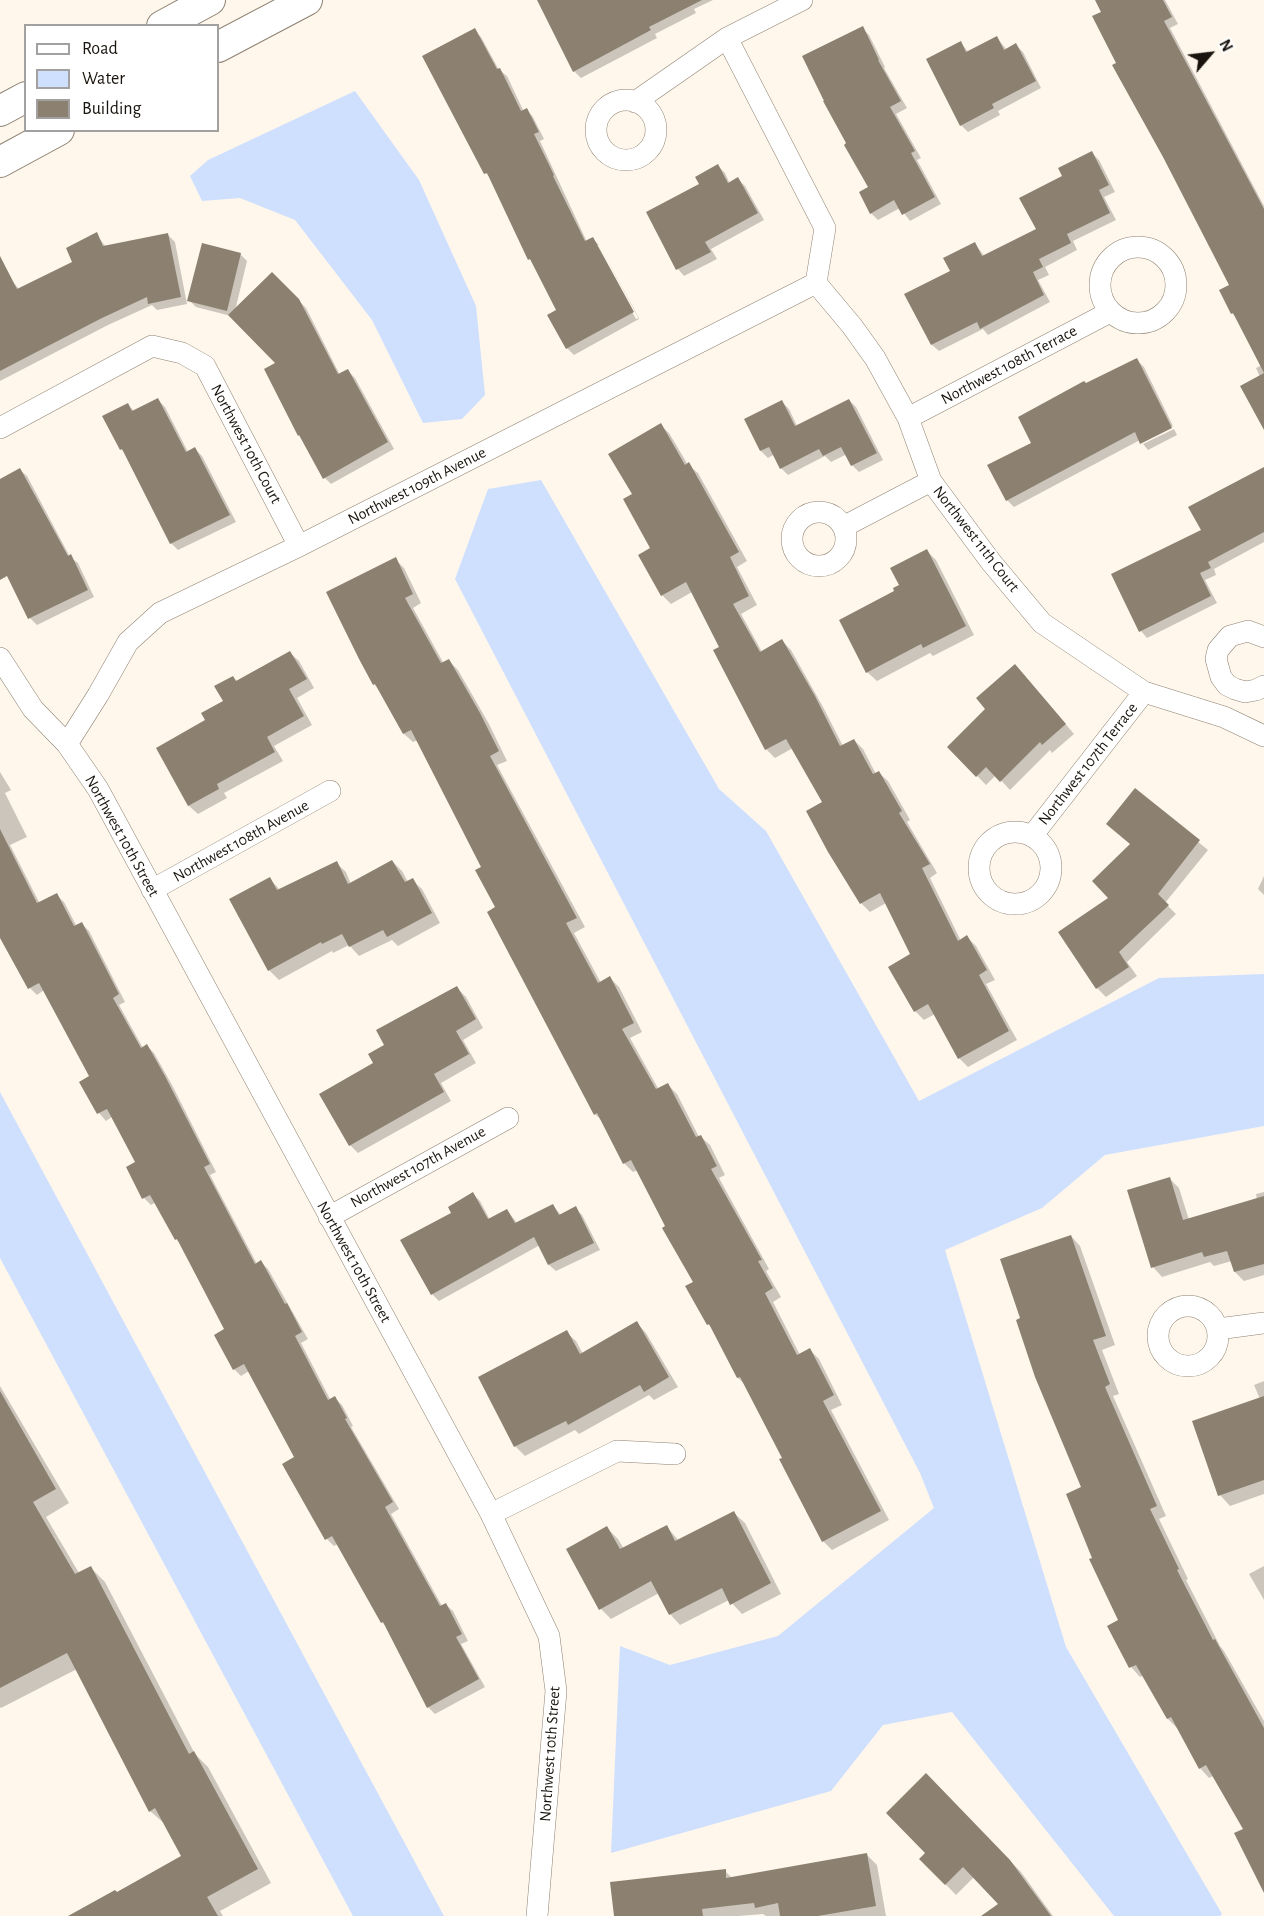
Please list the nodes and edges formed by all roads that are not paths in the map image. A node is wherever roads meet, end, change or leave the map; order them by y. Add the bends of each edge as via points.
1 (210, 0) edge
2 (307, 0) edge
3 (802, 0) edge
4 (166, 24) edge
5 (727, 38) junction
6 (219, 46) edge
7 (24, 98) edge
8 (635, 102) dead end
9 (0, 111) edge
10 (55, 132) edge
11 (0, 162) edge
12 (816, 283) junction
13 (1110, 312) dead end
14 (908, 418) junction
15 (0, 429) edge
16 (931, 481) junction
17 (843, 527) dead end
18 (299, 546) junction
19 (1264, 637) edge
20 (0, 658) edge
21 (1264, 686) edge
22 (1235, 690) junction
23 (1144, 692) junction
24 (1224, 717) junction
25 (1264, 736) edge
26 (67, 744) junction
27 (330, 791) dead end
28 (1032, 836) dead end
29 (152, 890) junction
30 (508, 1118) dead end
31 (329, 1217) junction
32 (1264, 1323) edge
33 (1218, 1329) dead end
34 (675, 1454) dead end
35 (491, 1514) junction
36 (537, 1916) edge

1 - 4 main road
2 - 6 main road
3 - 5 street
5 - 8 street
5 - 12 street via 825,228
7 - 9 main road
10 - 11 main road
12 - 14 street, Northwest 11th Court via 875,358
12 - 18 street, Northwest 109th Avenue
13 - 14 street, Northwest 108th Terrace
14 - 16 street, Northwest 11th Court
15 - 18 street, Northwest 10th Court via 152,346 182,353 205,366
16 - 17 street
16 - 23 street, Northwest 11th Court via 1042,623
18 - 26 street, Northwest 109th Avenue via 160,613 128,642
19 - 22 street via 1239,632 1218,650 1221,677
20 - 26 street, Northwest 10th Street via 33,709
21 - 22 street via 1245,692
22 - 24 street
23 - 24 street, Northwest 11th Court
23 - 28 street, Northwest 107th Terrace
24 - 25 street, Northwest 11th Court
26 - 29 street, Northwest 10th Street via 98,789
27 - 29 street, Northwest 108th Avenue
29 - 31 street, Northwest 10th Street
30 - 31 street, Northwest 107th Avenue
31 - 35 street, Northwest 10th Street
32 - 33 street
34 - 35 street via 617,1451
35 - 36 street, Northwest 10th Street via 549,1636 556,1691

